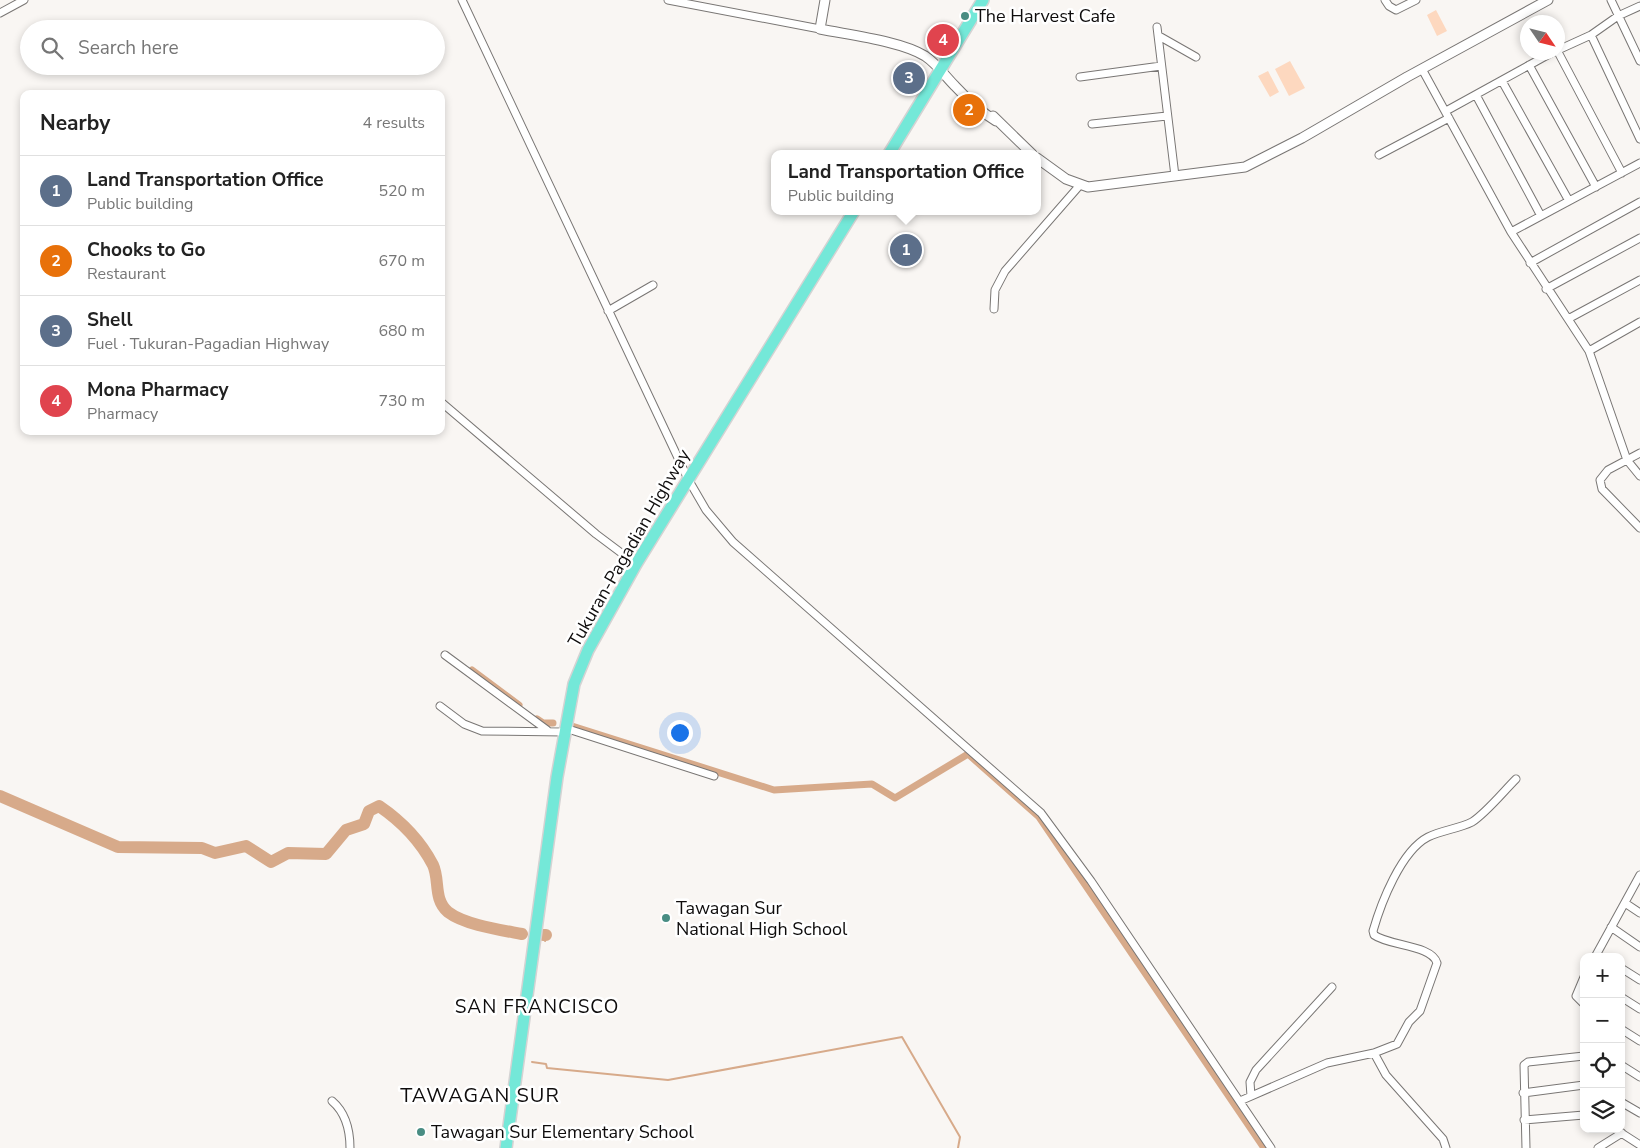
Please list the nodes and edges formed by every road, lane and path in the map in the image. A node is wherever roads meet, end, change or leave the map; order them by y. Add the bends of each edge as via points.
1 (24, 0) edge
2 (462, 0) edge
3 (668, 0) edge
4 (825, 0) edge
5 (982, 0) edge
6 (1385, 0) edge
7 (1416, 0) edge
8 (1548, 0) edge
9 (1611, 0) edge
10 (1640, 6) edge
11 (0, 14) edge
12 (1618, 16) junction
13 (1157, 27) dead end
14 (820, 29) junction
15 (1591, 35) junction
16 (1159, 36) junction
17 (1565, 48) edge
18 (1196, 57) dead end
19 (1539, 60) edge
20 (1563, 60) edge
21 (1640, 61) edge
22 (1161, 66) junction
23 (1529, 66) junction
24 (940, 69) junction
25 (1422, 69) junction
26 (1080, 77) dead end
27 (1502, 81) junction
28 (1476, 95) junction
29 (1448, 114) junction
30 (1167, 116) junction
31 (1092, 124) dead end
32 (1640, 139) edge
33 (890, 150) edge
34 (1028, 150) edge
35 (1379, 155) dead end
36 (1041, 161) edge
37 (1640, 163) edge
38 (1622, 173) junction
39 (1175, 176) junction
40 (1080, 185) junction
41 (1596, 187) junction
42 (1569, 201) junction
43 (1640, 202) edge
44 (852, 215) edge
45 (1541, 216) junction
46 (1511, 232) junction
47 (1640, 238) edge
48 (1530, 263) junction
49 (1640, 280) edge
50 (653, 285) dead end
51 (1546, 289) junction
52 (994, 309) dead end
53 (608, 311) junction
54 (1568, 319) junction
55 (1640, 322) edge
56 (1589, 351) junction
57 (445, 405) edge
58 (1640, 453) edge
59 (1627, 460) junction
60 (1640, 476) edge
61 (688, 479) junction
62 (1640, 528) edge
63 (636, 564) junction
64 (444, 655) dead end
65 (440, 706) dead end
66 (565, 730) junction
67 (548, 731) junction
68 (714, 776) dead end
69 (1516, 780) dead end
70 (1640, 875) edge
71 (1624, 903) junction
72 (1640, 913) edge
73 (1611, 927) junction
74 (1640, 947) edge
75 (1597, 953) edge
76 (1625, 971) edge
77 (1640, 980) edge
78 (1580, 986) edge
79 (1332, 987) dead end
80 (1622, 998) edge
81 (1580, 1000) edge
82 (1640, 1010) edge
83 (1625, 1032) edge
84 (1640, 1041) edge
85 (1374, 1053) junction
86 (1580, 1056) edge
87 (1625, 1068) edge
88 (1640, 1077) edge
89 (1580, 1086) edge
90 (1524, 1093) junction
91 (1251, 1096) junction
92 (332, 1101) dead end
93 (1240, 1101) junction
94 (1625, 1104) edge
95 (1640, 1113) edge
96 (1580, 1115) edge
97 (1524, 1120) junction
98 (1622, 1134) joint
99 (1640, 1145) edge
100 (350, 1148) edge
101 (506, 1148) edge
102 (1272, 1148) edge
103 (1446, 1148) edge
104 (1526, 1148) edge
105 (1598, 1148) edge

1 - 11 street
2 - 53 street
3 - 14 street
4 - 14 street
5 - 24 highway
6 - 7 street via 1396,10
8 - 25 street
9 - 12 street
10 - 12 street
12 - 15 street
12 - 21 street
13 - 16 street
14 - 24 street via 908,49 926,57
15 - 17 street
15 - 32 street
16 - 18 street
16 - 22 street
19 - 23 street
20 - 38 street
22 - 26 street
22 - 30 street
23 - 27 street
23 - 41 street
24 - 33 highway
24 - 34 street
25 - 29 street
25 - 39 street via 1245,167
27 - 28 street
27 - 42 street
28 - 29 street
28 - 45 street
29 - 35 street
29 - 46 street
30 - 31 street
30 - 39 street
36 - 40 street
37 - 38 street
38 - 41 street
39 - 40 street via 1110,186
40 - 52 street via 1005,271 995,290
41 - 42 street
42 - 45 street
43 - 48 street
44 - 61 highway, Tukuran-Pagadian Highway
45 - 46 street
46 - 48 street
47 - 51 street
48 - 51 street
49 - 54 street
50 - 53 street
51 - 54 street
53 - 61 street
54 - 56 street
55 - 56 street
56 - 59 street
57 - 63 street
58 - 59 street
59 - 60 street
59 - 62 street via 1602,475 1600,485
61 - 63 highway, Tukuran-Pagadian Highway
61 - 93 street via 706,510 733,542 1041,813
63 - 66 highway, Tukuran-Pagadian Highway via 588,650 574,684
64 - 67 street
65 - 67 street via 473,729
66 - 67 street
66 - 68 street
66 - 101 highway, Tukuran-Pagadian Highway
69 - 85 street via 1476,819 1423,840 1390,884 1374,935 1431,954 1436,959 1437,970 1420,1011 1409,1022 1397,1044
70 - 71 street
71 - 72 street
71 - 73 street
73 - 74 street
73 - 75 street
76 - 77 street
78 - 81 street via 1576,996
79 - 91 street via 1256,1070 1250,1082
80 - 82 street
83 - 84 street
85 - 91 street via 1327,1063
85 - 103 street via 1386,1075 1444,1139
86 - 90 street via 1525,1063
87 - 88 street
89 - 90 street
90 - 97 street
91 - 93 street
92 - 100 street via 347,1125
93 - 102 street
94 - 95 street
96 - 97 street
97 - 104 street
98 - 99 street
98 - 105 street

